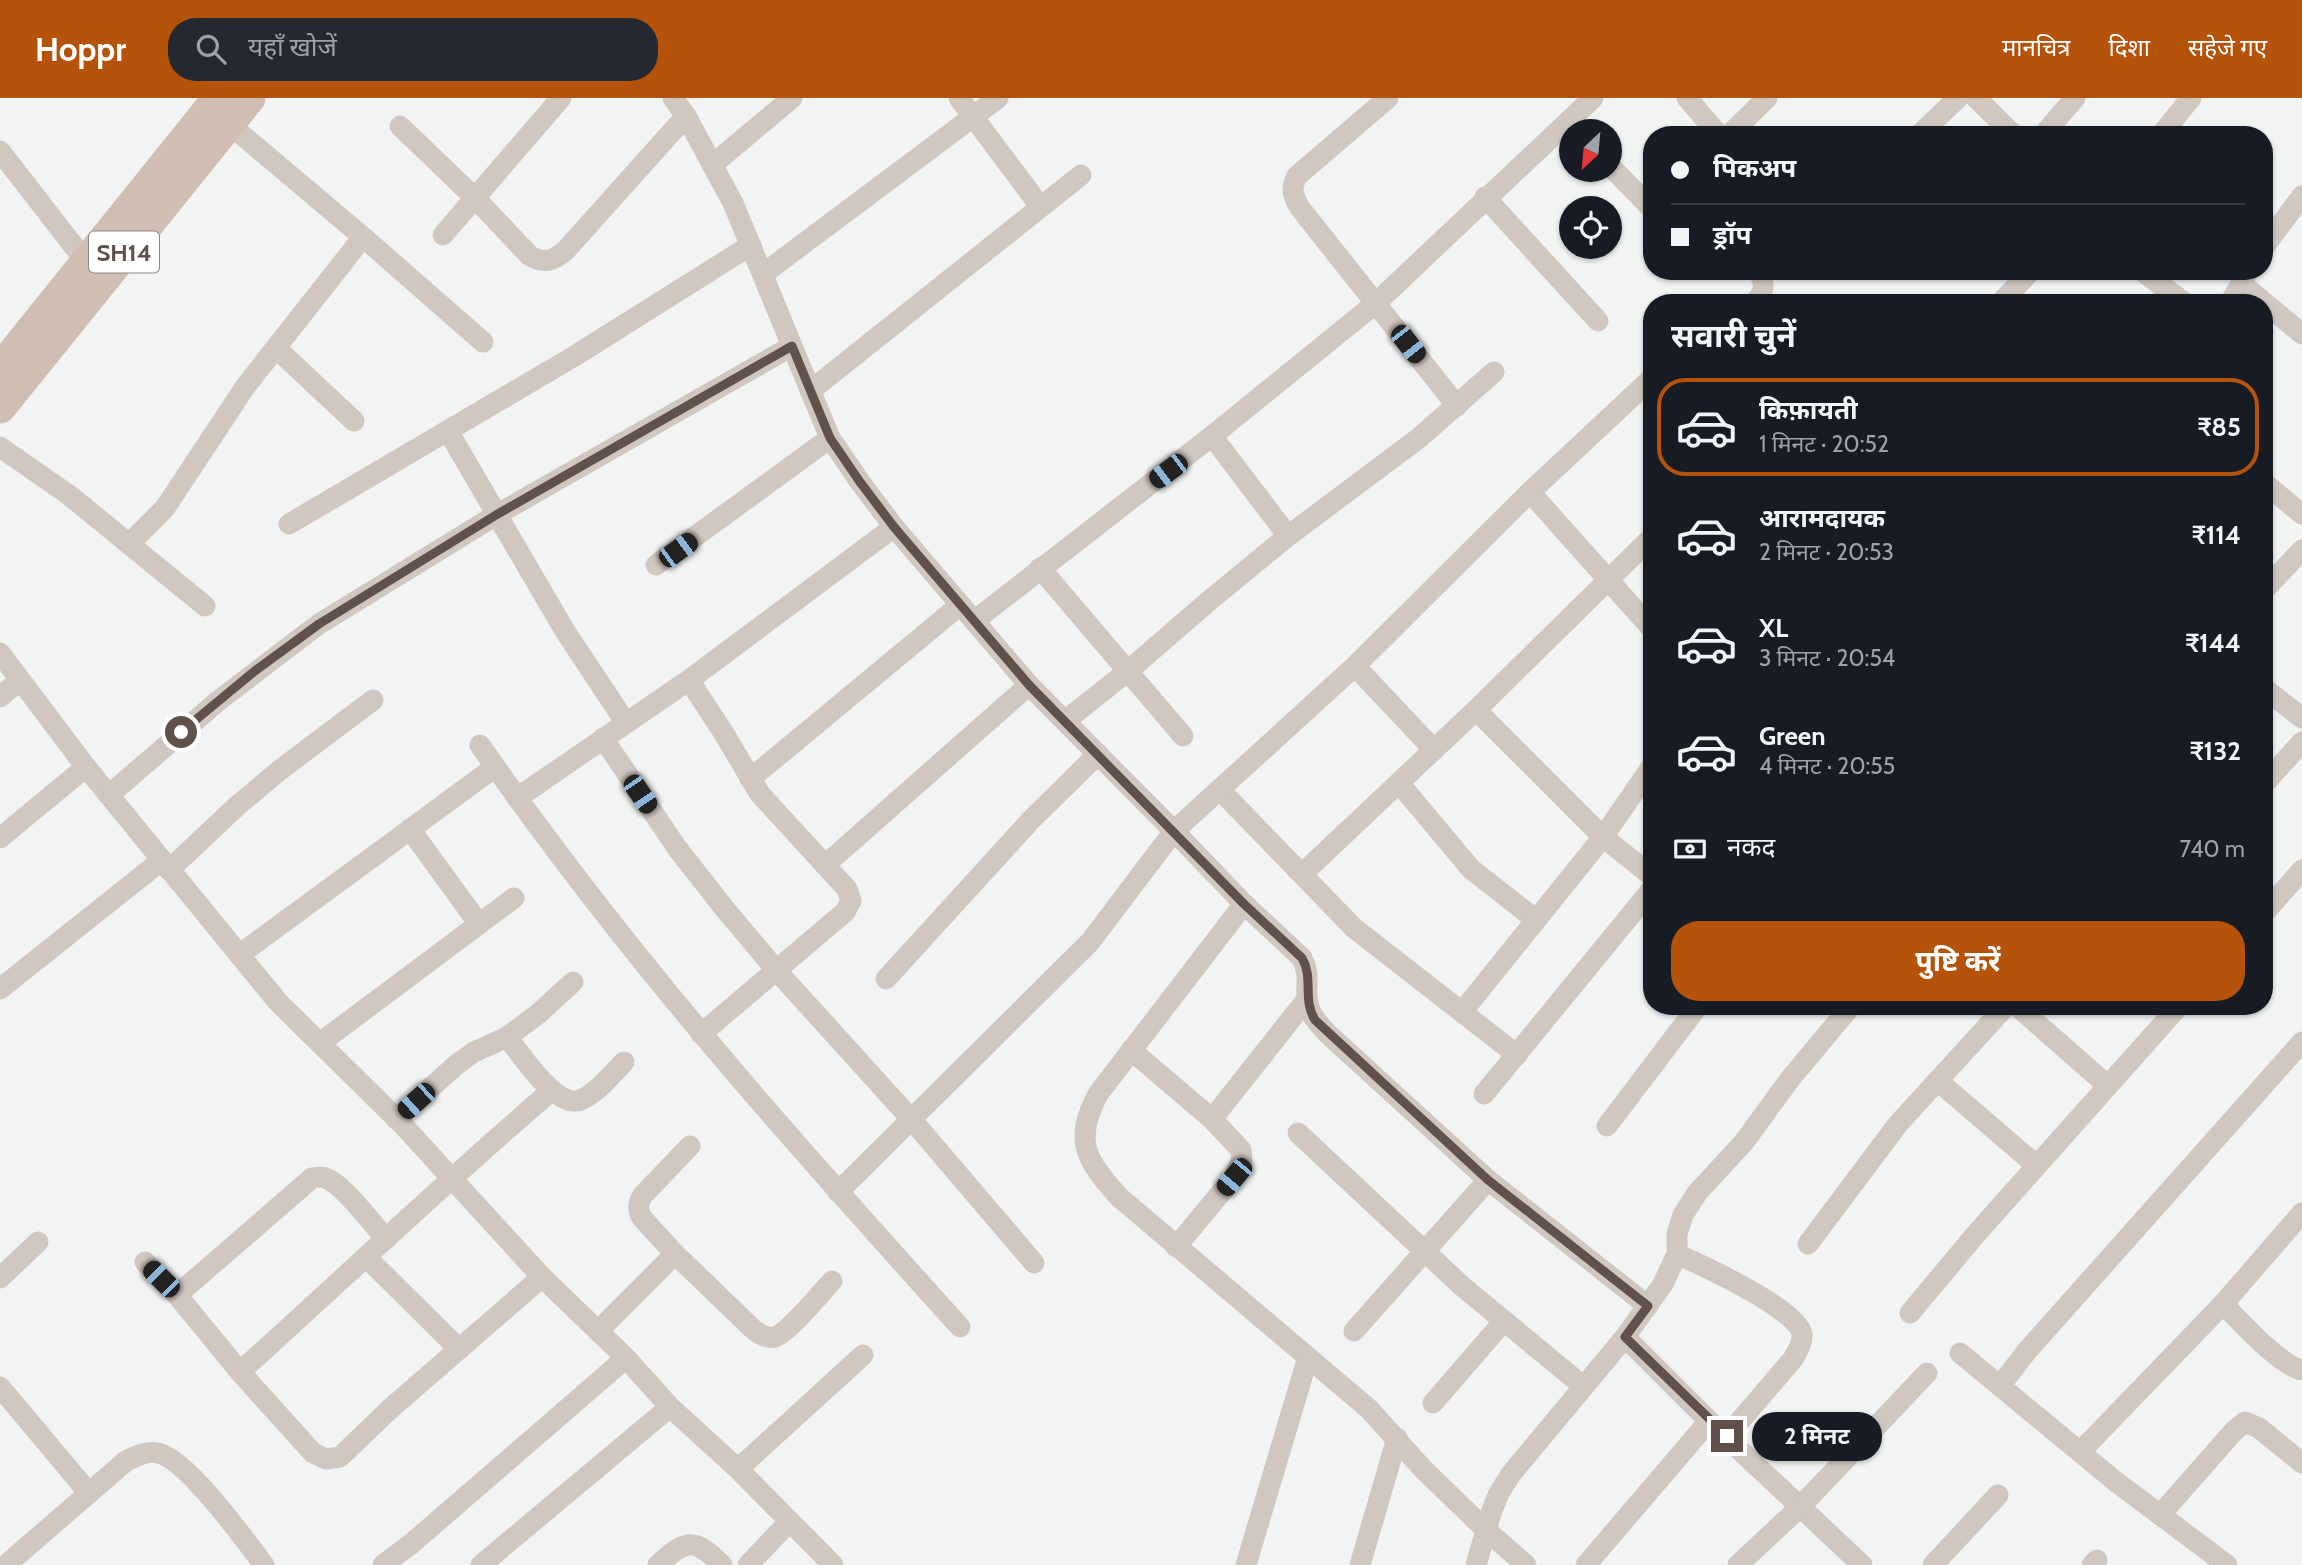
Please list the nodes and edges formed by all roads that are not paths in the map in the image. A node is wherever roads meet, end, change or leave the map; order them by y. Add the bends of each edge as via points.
1 (249, 98) edge
2 (561, 98) edge
3 (673, 98) edge
4 (793, 98) edge
5 (959, 98) edge
6 (998, 98) edge
7 (1388, 98) edge
8 (1593, 98) edge
9 (1687, 98) edge
10 (1767, 98) edge
11 (1958, 98) edge
12 (1976, 98) edge
13 (2075, 98) edge
14 (2191, 98) edge
15 (224, 111) edge
16 (686, 117) junction
17 (974, 117) junction
18 (400, 126) dead end
19 (1711, 126) edge
20 (1738, 126) edge
21 (1928, 126) edge
22 (2002, 126) edge
23 (2051, 126) edge
24 (2168, 126) edge
25 (0, 151) edge
26 (712, 165) junction
27 (1081, 175) dead end
28 (1622, 178) edge
29 (2302, 196) edge
30 (1485, 197) junction
31 (1643, 198) edge
32 (476, 199) junction
33 (1040, 206) junction
34 (443, 234) dead end
35 (2273, 235) edge
36 (363, 237) junction
37 (751, 245) junction
38 (86, 262) junction
39 (763, 274) junction
40 (2022, 280) edge
41 (2154, 280) edge
42 (2248, 280) edge
43 (2009, 294) edge
44 (2173, 294) edge
45 (2262, 294) edge
46 (1376, 303) junction
47 (2273, 305) edge
48 (1598, 321) dead end
49 (2302, 334) edge
50 (483, 342) dead end
51 (792, 346) junction
52 (277, 349) junction
53 (0, 370) edge
54 (1494, 372) dead end
55 (1643, 387) edge
56 (810, 391) junction
57 (1457, 406) junction
58 (0, 407) edge
59 (354, 421) dead end
60 (448, 431) junction
61 (1212, 436) junction
62 (830, 438) junction
63 (0, 447) edge
64 (2273, 490) edge
65 (1530, 492) junction
66 (2302, 513) edge
67 (496, 515) junction
68 (289, 524) dead end
69 (894, 527) junction
70 (1288, 536) junction
71 (129, 544) junction
72 (1643, 546) edge
73 (2302, 550) edge
74 (656, 565) dead end
75 (1040, 568) junction
76 (1609, 579) junction
77 (2273, 581) edge
78 (960, 605) junction
79 (205, 606) dead end
80 (1643, 619) edge
81 (974, 621) junction
82 (0, 653) edge
83 (1355, 666) junction
84 (1128, 671) junction
85 (20, 680) junction
86 (689, 680) junction
87 (1029, 685) junction
88 (2273, 695) edge
89 (0, 697) edge
90 (373, 700) dead end
91 (1476, 710) junction
92 (2302, 718) edge
93 (1065, 721) junction
94 (626, 723) junction
95 (1182, 736) dead end
96 (603, 738) junction
97 (2302, 742) edge
98 (480, 745) dead end
99 (1434, 750) junction
100 (1098, 754) junction
101 (86, 767) junction
102 (495, 767) junction
103 (2273, 774) edge
104 (750, 779) junction
105 (1643, 779) edge
106 (1399, 783) junction
107 (1220, 790) junction
108 (109, 795) junction
109 (517, 798) junction
110 (410, 829) junction
111 (1174, 831) junction
112 (1603, 837) junction
113 (0, 838) edge
114 (165, 865) junction
115 (825, 865) junction
116 (1643, 869) edge
117 (2302, 870) edge
118 (1302, 874) junction
119 (514, 898) dead end
120 (1643, 900) edge
121 (2273, 903) edge
122 (1244, 904) junction
123 (1536, 920) junction
124 (480, 924) junction
125 (239, 955) junction
126 (777, 971) junction
127 (886, 979) dead end
128 (573, 982) dead end
129 (0, 989) edge
130 (1307, 999) junction
131 (1462, 1012) junction
132 (1691, 1015) edge
133 (1843, 1015) edge
134 (1998, 1015) edge
135 (2027, 1015) edge
136 (2171, 1015) edge
137 (701, 1034) junction
138 (507, 1037) junction
139 (2302, 1042) edge
140 (320, 1043) junction
141 (1131, 1050) junction
142 (1517, 1055) junction
143 (624, 1062) dead end
144 (1938, 1081) junction
145 (2107, 1084) junction
146 (551, 1091) junction
147 (1484, 1094) dead end
148 (396, 1119) junction
149 (1212, 1119) junction
150 (912, 1120) junction
151 (1607, 1126) dead end
152 (1298, 1133) dead end
153 (690, 1146) dead end
154 (2037, 1166) junction
155 (451, 1177) junction
156 (1488, 1180) junction
157 (838, 1192) junction
158 (2302, 1213) edge
159 (386, 1239) junction
160 (38, 1242) dead end
161 (1808, 1244) dead end
162 (1176, 1247) junction
163 (1424, 1252) junction
164 (675, 1254) junction
165 (1676, 1254) junction
166 (367, 1258) junction
167 (145, 1262) dead end
168 (1034, 1263) dead end
169 (542, 1277) junction
170 (0, 1278) edge
171 (832, 1281) dead end
172 (177, 1295) junction
173 (2223, 1304) junction
174 (1648, 1306) junction
175 (1910, 1313) dead end
176 (1503, 1322) junction
177 (960, 1327) dead end
178 (598, 1331) junction
179 (1354, 1331) dead end
180 (1625, 1337) junction
181 (458, 1349) junction
182 (1960, 1353) dead end
183 (863, 1355) dead end
184 (1308, 1357) junction
185 (626, 1358) junction
186 (2302, 1370) edge
187 (240, 1372) junction
188 (1927, 1373) dead end
189 (1583, 1386) junction
190 (2000, 1386) junction
191 (0, 1387) edge
192 (1433, 1403) dead end
193 (670, 1407) junction
194 (1709, 1421) junction
195 (1727, 1436) junction
196 (1397, 1438) junction
197 (2081, 1451) junction
198 (2302, 1463) edge
199 (738, 1469) junction
200 (88, 1492) junction
201 (1998, 1495) dead end
202 (1801, 1506) junction
203 (2160, 1515) junction
204 (789, 1522) junction
205 (1486, 1530) junction
206 (0, 1560) edge
207 (5, 1565) edge
208 (264, 1565) edge
209 (383, 1565) edge
210 (481, 1565) edge
211 (658, 1565) edge
212 (722, 1565) edge
213 (748, 1565) edge
214 (833, 1565) edge
215 (1246, 1565) edge
216 (1360, 1565) edge
217 (1476, 1565) edge
218 (1526, 1565) edge
219 (1586, 1565) edge
220 (1738, 1565) edge
221 (1861, 1565) edge
222 (1933, 1565) edge
223 (2227, 1565) edge

1 - 15 main road, SH14
2 - 32 street
3 - 16 street
4 - 26 street
5 - 17 street
6 - 17 street
7 - 46 street via 1293,184 1300,208
8 - 30 street
9 - 19 street
10 - 20 street
11 - 21 street
12 - 22 street
13 - 23 street
14 - 24 street
15 - 36 street
15 - 38 main road, SH14
15 - 58 main road, SH14
16 - 26 street
16 - 32 street via 566,250 548,262 530,256
17 - 33 street
17 - 39 street
18 - 32 street
25 - 38 street
26 - 37 street
27 - 33 street
28 - 31 street
29 - 35 street
30 - 46 street
30 - 48 street
32 - 34 street
33 - 56 street
36 - 50 street
36 - 52 street
37 - 39 street
37 - 60 street
38 - 53 main road, SH14
39 - 51 street
40 - 43 street
41 - 44 street
42 - 45 street
46 - 57 street
46 - 61 street
47 - 49 street
51 - 56 street
51 - 67 street
52 - 59 street
52 - 71 street via 231,407 165,509
54 - 57 street
55 - 65 street
56 - 62 street
57 - 70 street
60 - 67 street
60 - 68 street
61 - 70 street
61 - 75 street
62 - 69 street
62 - 74 street
63 - 71 street
64 - 66 street
65 - 76 street
65 - 83 street
67 - 94 street
67 - 108 street via 319,624 256,670
69 - 78 street
69 - 86 street
70 - 84 street
71 - 79 street
72 - 76 street
73 - 77 street
75 - 81 street
75 - 84 street
76 - 80 street
76 - 91 street
78 - 81 street
78 - 104 street
81 - 87 street
82 - 85 street
83 - 99 street
83 - 107 street
84 - 93 street
84 - 95 street
85 - 89 street
85 - 101 street
86 - 94 street
86 - 104 street
87 - 93 street
87 - 115 street
88 - 92 street
90 - 114 street
91 - 99 street
91 - 112 street
93 - 100 street
94 - 96 street
96 - 109 street
96 - 126 street via 677,848
97 - 103 street
98 - 102 street
99 - 106 street
100 - 111 street
100 - 127 street
101 - 108 street
101 - 113 street
102 - 109 street
102 - 110 street
104 - 115 street
105 - 112 street
106 - 118 street
106 - 123 street via 1471,869
107 - 111 street
107 - 118 street
108 - 114 street
109 - 137 street
110 - 124 street
110 - 125 street
111 - 122 street
111 - 150 street via 1090,942
112 - 116 street
112 - 123 street
114 - 125 street
114 - 129 street
115 - 126 street via 850,895 848,908
117 - 121 street
118 - 131 street via 1354,928
119 - 124 street
120 - 142 street
122 - 130 street via 1302,958 1307,967
122 - 141 street
123 - 131 street
124 - 140 street
125 - 140 street
126 - 137 street
126 - 150 street
128 - 138 street
130 - 149 street
130 - 156 street via 1315,1020 1328,1034
131 - 142 street
132 - 151 street
133 - 165 street via 1698,1193 1683,1215
134 - 144 street
135 - 145 street
136 - 145 street
137 - 157 street
138 - 146 street
138 - 148 street via 456,1065
139 - 190 street
140 - 148 street
141 - 149 street
141 - 162 street via 1089,1111 1084,1130 1087,1153 1119,1196
142 - 147 street
143 - 146 street via 584,1099 563,1100
144 - 154 street
144 - 161 street via 1898,1124
145 - 154 street
146 - 155 street
148 - 155 street
149 - 162 street via 1235,1141 1242,1158 1234,1177
150 - 157 street
150 - 168 street
152 - 163 street
153 - 164 street via 639,1202 642,1218
154 - 175 street
155 - 159 street
155 - 169 street
156 - 163 street
156 - 174 street
157 - 177 street
158 - 173 street
159 - 166 street
159 - 172 street via 340,1188 328,1179 312,1178
160 - 170 street
162 - 184 street
163 - 176 street
163 - 179 street
164 - 171 street via 765,1337 775,1337 787,1328
164 - 178 street
165 - 174 street
165 - 195 street via 1785,1312 1802,1335 1793,1359
166 - 181 street
166 - 187 street
167 - 172 street
169 - 178 street
169 - 181 street
172 - 187 street
173 - 186 street via 2282,1360
173 - 197 street
174 - 180 street
176 - 189 street
176 - 192 street
178 - 185 street
180 - 189 street
180 - 194 street
181 - 187 street via 351,1448 333,1459 313,1453
182 - 190 street
183 - 199 street
184 - 196 street
184 - 215 street
185 - 193 street
185 - 209 street
188 - 202 street
189 - 205 street via 1511,1474
190 - 197 street
191 - 200 street
193 - 199 street
193 - 210 street
194 - 195 street
194 - 219 street
195 - 202 street
196 - 205 street
196 - 216 street
197 - 203 street
198 - 203 street via 2245,1422
199 - 204 street
200 - 207 street
200 - 208 street via 126,1461 158,1453 194,1481
201 - 222 street
202 - 220 street
202 - 221 street
203 - 223 street
204 - 213 street
204 - 214 street
205 - 217 street
205 - 218 street
206 - 207 street
211 - 212 street via 688,1543 699,1545

